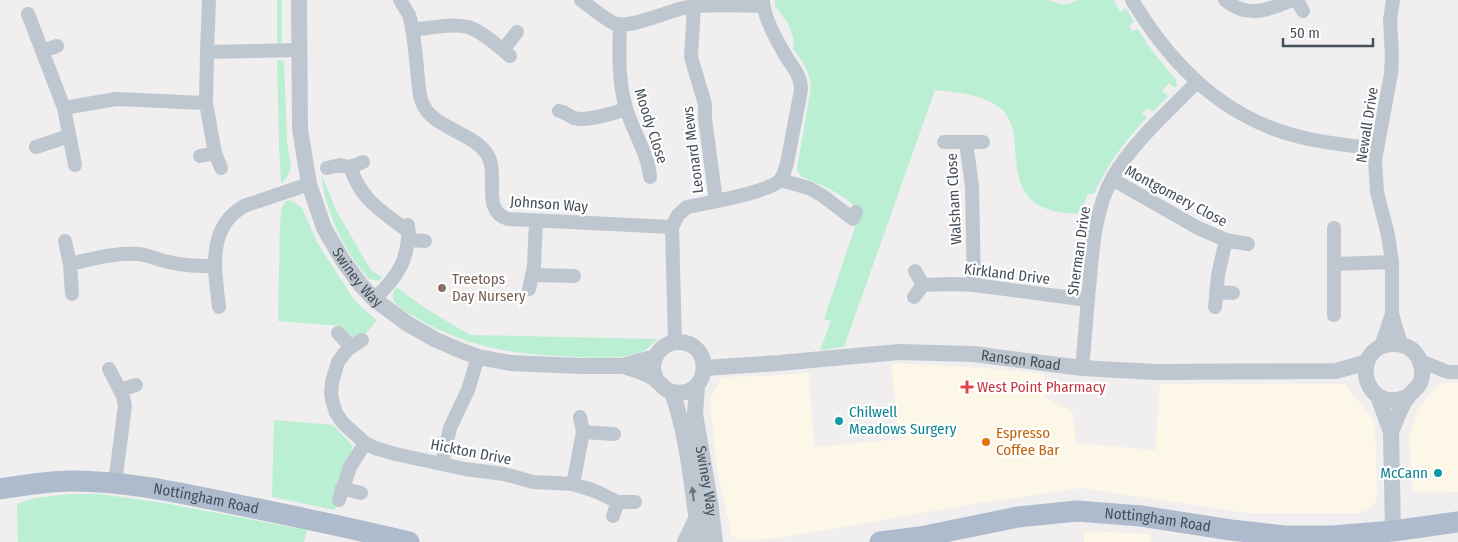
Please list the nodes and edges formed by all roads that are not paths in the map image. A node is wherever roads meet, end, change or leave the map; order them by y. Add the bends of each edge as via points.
1 (209, 0) edge
2 (299, 0) edge
3 (400, 0) edge
4 (581, 0) edge
5 (1132, 0) edge
6 (1225, 0) edge
7 (1292, 0) edge
8 (1393, 0) edge
9 (763, 3) edge
10 (686, 5) edge
11 (28, 14) dead end
12 (620, 24) junction
13 (412, 30) junction
14 (518, 32) dead end
15 (57, 46) dead end
16 (299, 50) junction
17 (42, 51) junction
18 (208, 52) junction
19 (1196, 83) junction
20 (206, 103) junction
21 (64, 108) junction
22 (626, 110) junction
23 (559, 111) dead end
24 (69, 136) junction
25 (944, 142) dead end
26 (966, 142) junction
27 (983, 142) dead end
28 (36, 147) dead end
29 (1376, 150) junction
30 (215, 153) junction
31 (200, 156) dead end
32 (75, 165) dead end
33 (221, 168) dead end
34 (327, 168) dead end
35 (650, 177) dead end
36 (1112, 179) junction
37 (780, 180) junction
38 (309, 184) junction
39 (716, 201) junction
40 (856, 212) dead end
41 (536, 221) junction
42 (672, 226) junction
43 (1334, 228) dead end
44 (409, 232) junction
45 (1226, 240) junction
46 (65, 241) dead end
47 (425, 241) dead end
48 (1248, 244) dead end
49 (1392, 262) junction
50 (70, 264) junction
51 (1334, 264) junction
52 (215, 266) junction
53 (915, 271) dead end
54 (533, 275) junction
55 (574, 276) dead end
56 (923, 285) junction
57 (974, 285) junction
58 (529, 289) dead end
59 (1216, 292) junction
60 (1233, 293) dead end
61 (72, 294) dead end
62 (914, 297) dead end
63 (374, 299) junction
64 (1088, 300) junction
65 (219, 307) dead end
66 (1215, 307) dead end
67 (1392, 314) junction
68 (1334, 315) dead end
69 (338, 333) dead end
70 (675, 342) junction
71 (1401, 344) junction
72 (1381, 346) junction
73 (478, 357) junction
74 (655, 357) junction
75 (1420, 361) junction
76 (1367, 362) junction
77 (623, 366) junction
78 (704, 368) junction
79 (1082, 368) junction
80 (109, 369) dead end
81 (1336, 371) junction
82 (1453, 372) edge
83 (656, 379) junction
84 (1421, 380) junction
85 (136, 385) dead end
86 (697, 386) junction
87 (120, 390) junction
88 (1373, 390) junction
89 (672, 392) junction
90 (1407, 397) junction
91 (580, 417) dead end
92 (583, 432) junction
93 (1391, 432) junction
94 (614, 434) dead end
95 (365, 443) junction
96 (442, 464) junction
97 (115, 483) junction
98 (573, 484) junction
99 (0, 489) edge
100 (361, 493) dead end
101 (618, 502) junction
102 (635, 502) dead end
103 (613, 516) dead end
104 (696, 519) junction
105 (1458, 522) edge
106 (1393, 537) edge
107 (913, 540) edge
108 (410, 542) edge
109 (685, 542) edge
110 (700, 542) edge
111 (715, 542) edge
112 (880, 542) edge

1 - 18 street
2 - 16 street, Swiney Way
3 - 13 street, Johnson Way via 409,15
4 - 12 street
5 - 19 street via 1171,57
6 - 7 street via 1248,11 1268,10
8 - 29 street, Newall Drive via 1391,74
9 - 10 street
9 - 37 street via 773,32 801,81 787,163
10 - 12 street via 631,24
10 - 39 street, Leonard Mews via 691,57 706,104
11 - 17 street
12 - 22 street, Moody Close via 619,60
13 - 14 street via 468,27 507,53
13 - 41 street, Johnson Way via 420,96 426,109 481,146 489,156 493,204 499,215 508,219
15 - 17 street
16 - 18 street
16 - 38 street, Swiney Way via 300,129
17 - 21 street
18 - 20 street
19 - 29 street via 1238,113 1270,128
19 - 36 street, Sherman Drive via 1134,148
20 - 21 street via 116,99
20 - 30 street
21 - 24 street
22 - 23 street via 591,118 575,118
22 - 35 street, Moody Close via 646,158
24 - 28 street
24 - 32 street
25 - 26 street, Walsham Close
26 - 27 street, Walsham Close
26 - 57 street, Walsham Close via 972,186
29 - 49 street, Newall Drive via 1377,192
30 - 31 street
30 - 33 street
34 - 44 street via 357,165 360,189 368,200
36 - 45 street, Montgomery Close via 1187,223
36 - 64 street, Sherman Drive via 1099,210
37 - 39 street via 767,188
37 - 40 street via 809,188 853,219
38 - 52 street via 235,210 217,240
38 - 63 street, Swiney Way via 324,228 360,284
39 - 42 street via 687,207
41 - 42 street, Johnson Way
41 - 54 street
42 - 70 street
43 - 51 street
44 - 47 street
44 - 63 street via 403,262
45 - 48 street, Montgomery Close
45 - 59 street, Montgomery Close
46 - 50 street
49 - 51 street
49 - 67 street, Newall Drive
50 - 52 street via 140,254 180,265
50 - 61 street
51 - 68 street
52 - 65 street
53 - 56 street
54 - 55 street
54 - 58 street
56 - 57 street, Kirkland Drive
56 - 62 street
57 - 64 street, Kirkland Drive
59 - 60 street
59 - 66 street, Montgomery Close
63 - 73 street, Swiney Way via 436,340
64 - 79 street, Sherman Drive
67 - 71 street, Newall Drive
67 - 72 street, Newall Drive
69 - 95 street, Hickton Drive via 356,343 343,355 334,372 332,403 344,423
70 - 74 street, Swiney Way via 660,350
70 - 78 street via 696,348
71 - 72 street
71 - 75 street via 1412,350
72 - 76 street
73 - 77 street, Swiney Way via 537,365
73 - 96 street via 468,390 450,428
74 - 77 street, Swiney Way
74 - 83 street
75 - 82 street
75 - 84 street
76 - 81 street, Ranson Road
76 - 88 street via 1365,373
77 - 83 street, Swiney Way
78 - 79 street, Ranson Road via 898,352 973,354
78 - 86 street
79 - 81 street, Ranson Road via 1155,372
80 - 87 street
81 - 88 street, Ranson Road
82 - 84 street
83 - 89 street, Swiney Way via 662,388
84 - 90 street via 1417,389
85 - 87 street
86 - 89 street via 685,392
86 - 111 street, Swiney Way via 696,414
87 - 97 street via 125,406
88 - 90 street, Ranson Road via 1385,399
88 - 93 street
104 -> 89 street, Swiney Way via 684,434
90 - 93 street
91 - 92 street
92 - 94 street
92 - 98 street
93 - 106 street
95 - 96 street, Hickton Drive
95 - 100 street via 350,467 341,494
96 - 98 street, Hickton Drive via 533,482
97 - 99 main road, Nottingham Road via 55,482
97 - 108 main road, Nottingham Road via 218,500
98 - 101 street, Hickton Drive
101 - 102 street, Hickton Drive
101 - 103 street
104 - 109 street, Swiney Way
104 - 110 street, Swiney Way
105 - 106 main road, Nottingham Road
106 - 107 main road, Nottingham Road via 1284,536 1141,516 1077,511 1018,517
107 - 112 main road, Nottingham Road

